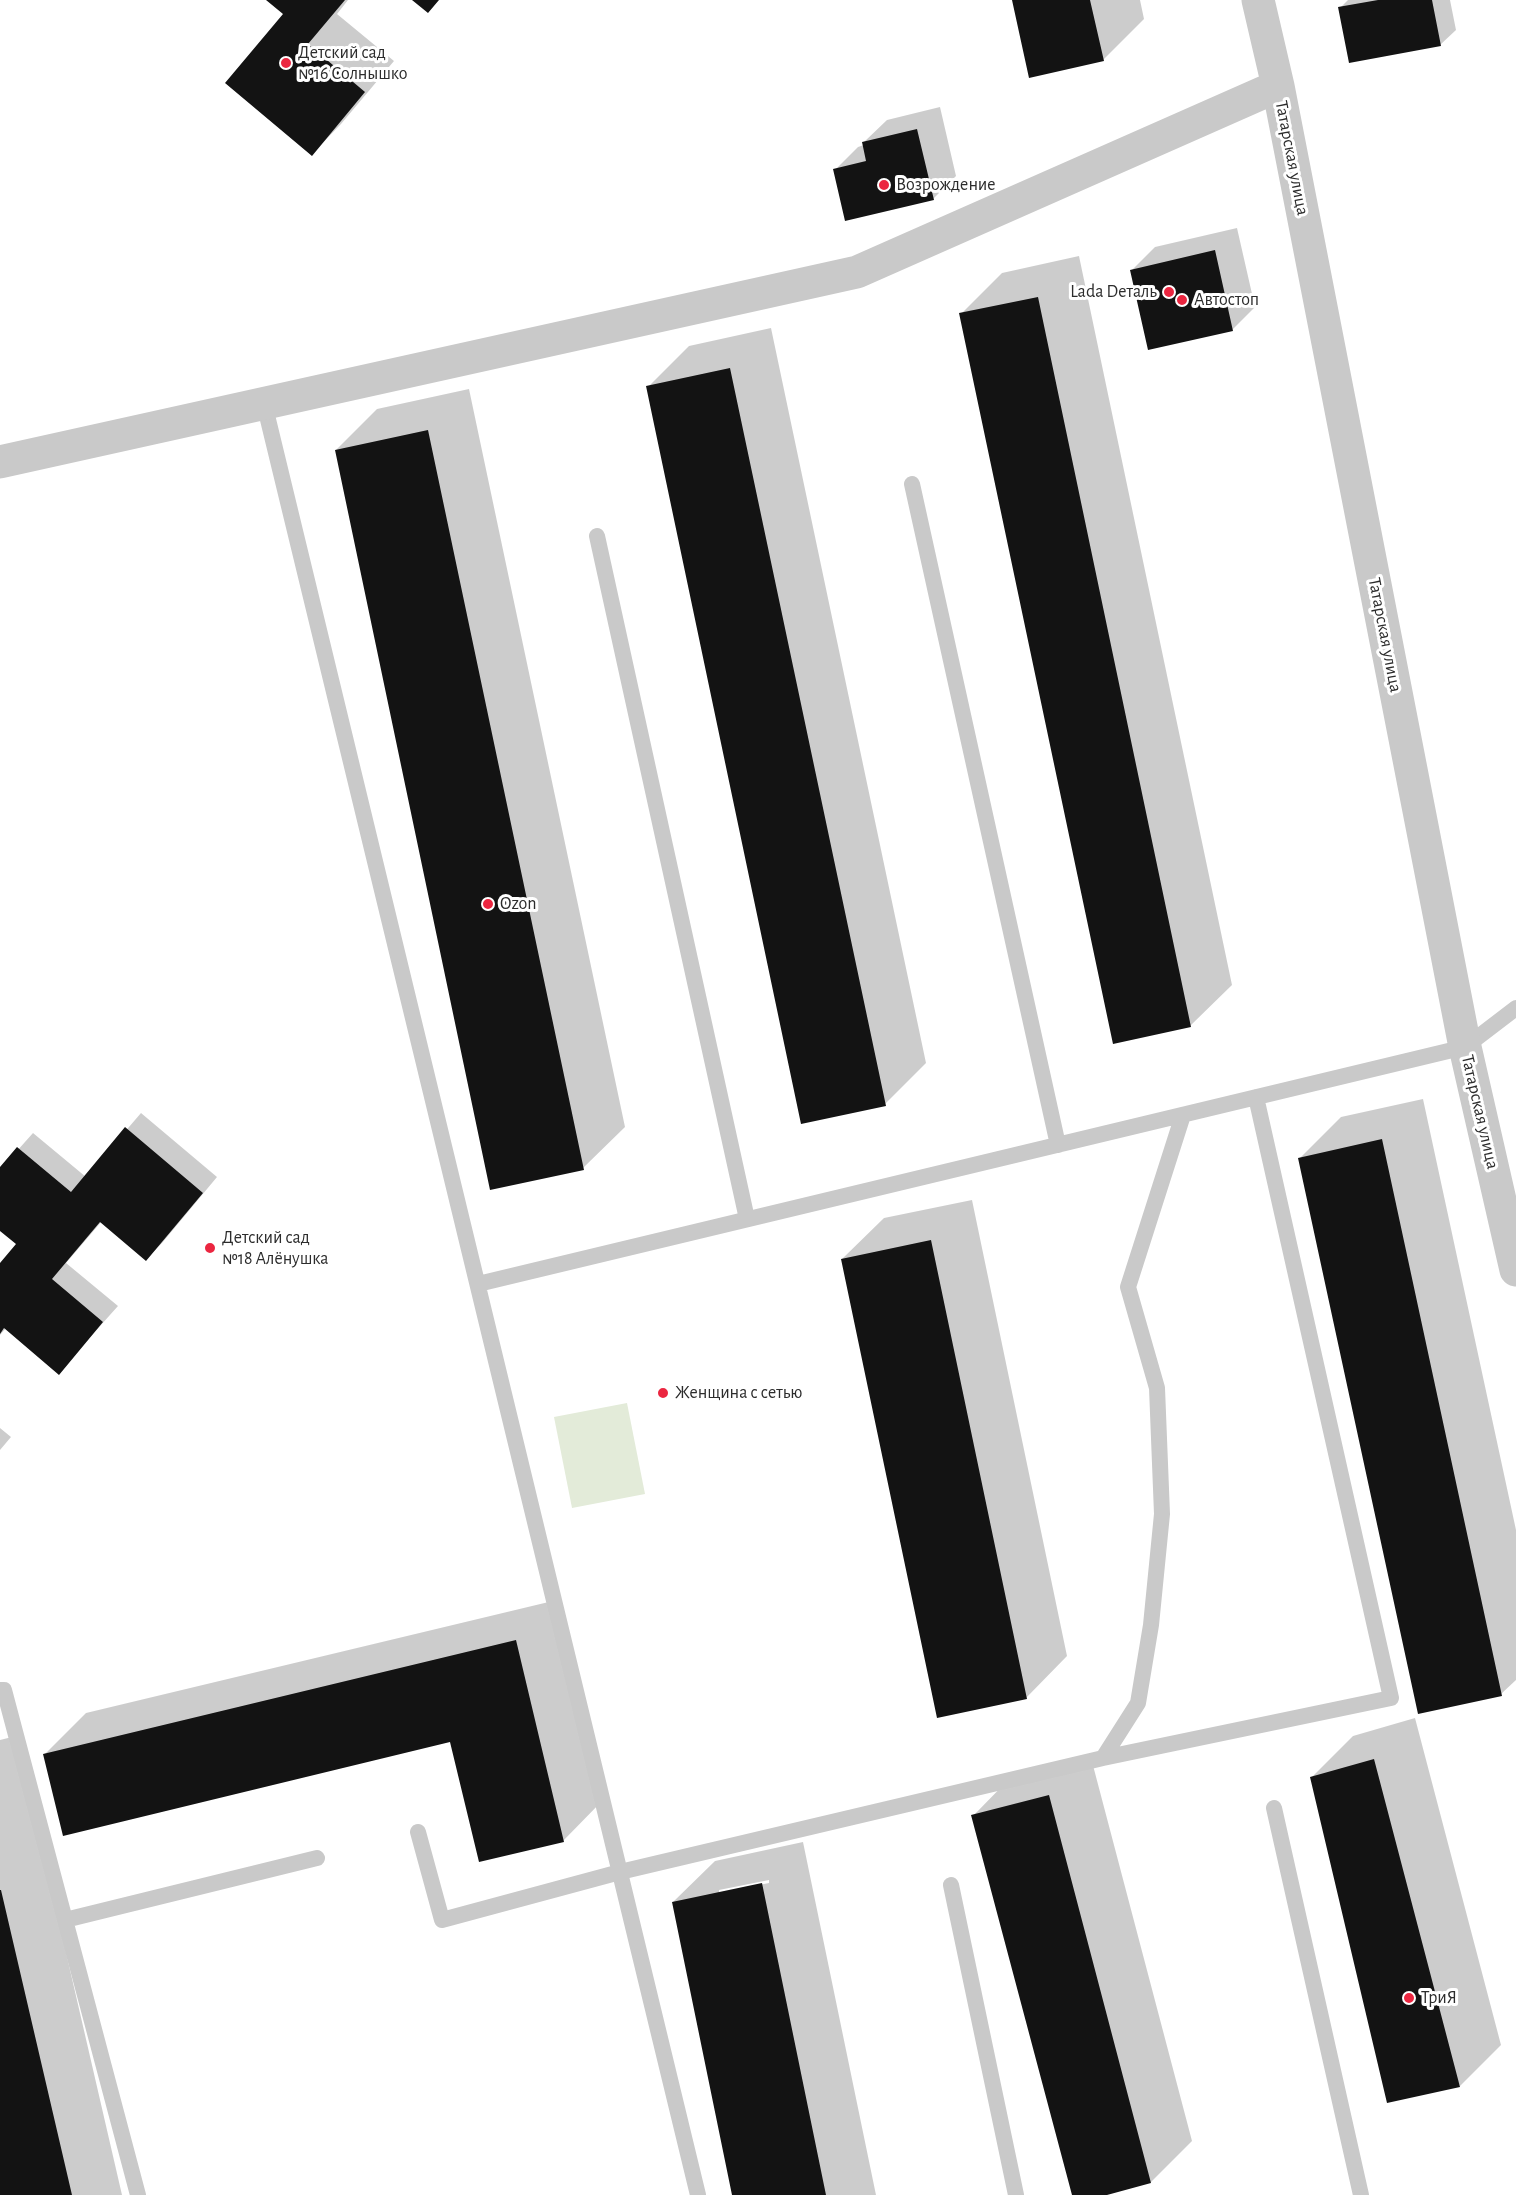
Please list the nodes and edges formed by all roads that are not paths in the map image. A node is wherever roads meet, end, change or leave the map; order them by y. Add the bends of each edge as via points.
1 (1257, 0) edge
2 (1278, 86) junction
3 (264, 403) junction
4 (0, 462) edge
5 (912, 484) dead end
6 (597, 536) dead end
7 (1516, 1008) edge
8 (1465, 1047) junction
9 (1256, 1098) junction
10 (1183, 1115) junction
11 (1058, 1145) junction
12 (747, 1220) junction
13 (1516, 1270) edge
14 (477, 1284) junction
15 (0, 1690) edge
16 (1103, 1758) junction
17 (1274, 1808) dead end
18 (418, 1832) dead end
19 (317, 1858) dead end
20 (620, 1872) junction
21 (951, 1885) dead end
22 (65, 1920) junction
23 (138, 2195) edge
24 (698, 2195) edge
25 (1016, 2195) edge
26 (1361, 2195) edge

1 - 2 street, Татарская улица
2 - 3 street via 857,272
2 - 8 street, Татарская улица
3 - 4 street
3 - 14 lane
5 - 11 lane
6 - 12 lane
7 - 8 lane
8 - 9 lane
8 - 13 street, Татарская улица
9 - 10 lane
9 - 16 lane via 1391,1698
10 - 11 lane
10 - 16 lane via 1128,1287 1157,1388 1162,1514 1151,1625 1138,1703
11 - 12 lane
12 - 14 lane
14 - 20 lane
15 - 22 lane via 4,1690
16 - 20 lane
17 - 26 lane
18 - 20 lane via 442,1920
19 - 22 lane
20 - 24 lane
21 - 25 lane
22 - 23 lane

